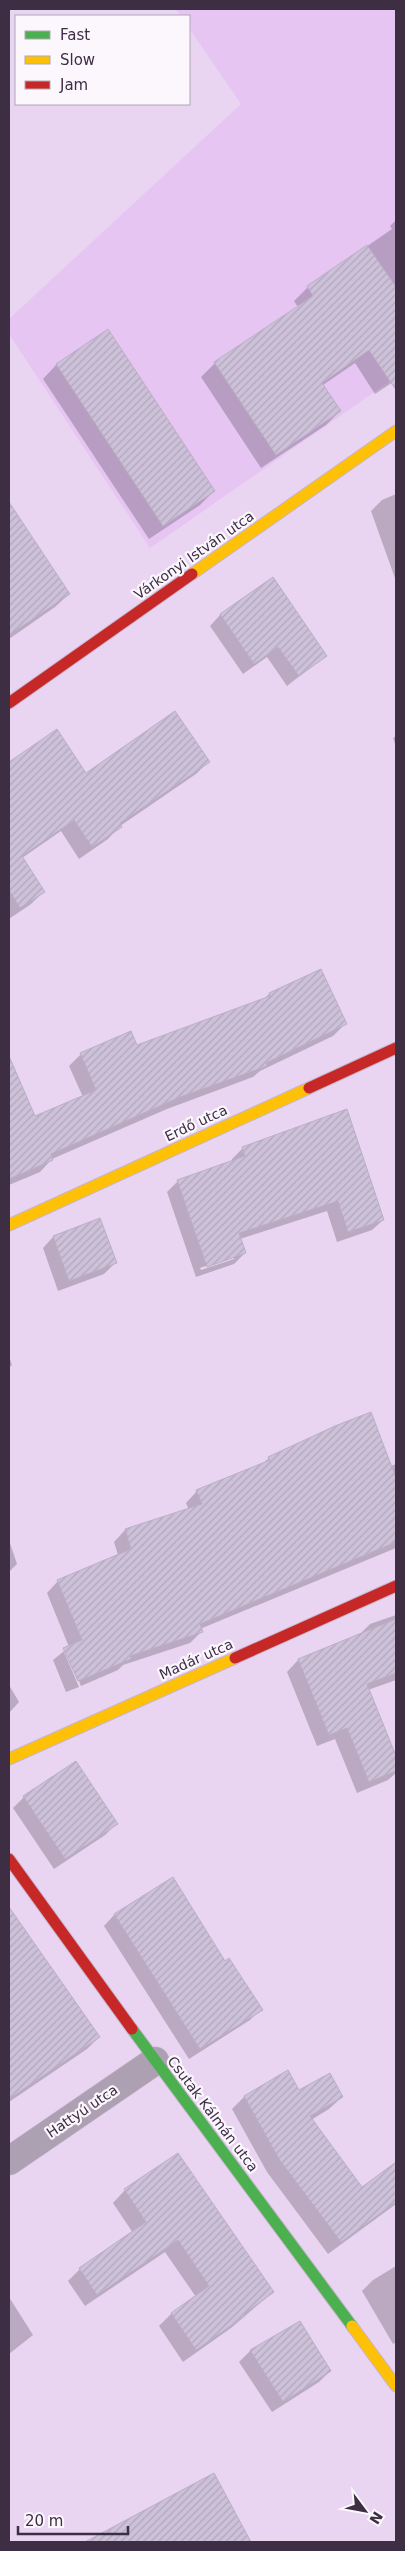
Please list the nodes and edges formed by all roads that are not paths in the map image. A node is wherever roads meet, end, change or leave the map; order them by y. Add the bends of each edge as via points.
1 (396, 431) edge
2 (9, 703) edge
3 (396, 1048) edge
4 (9, 1225) edge
5 (396, 1586) edge
6 (9, 1759) edge
7 (9, 1859) edge
8 (155, 2061) junction
9 (9, 2161) edge
10 (393, 2375) edge

1 - 2 street, Várkonyi István utca
3 - 4 street, Erdő utca
5 - 6 street, Madár utca
7 - 8 street, Csutak Kálmán utca
8 - 9 street, Hattyú utca
8 - 10 street, Csutak Kálmán utca

